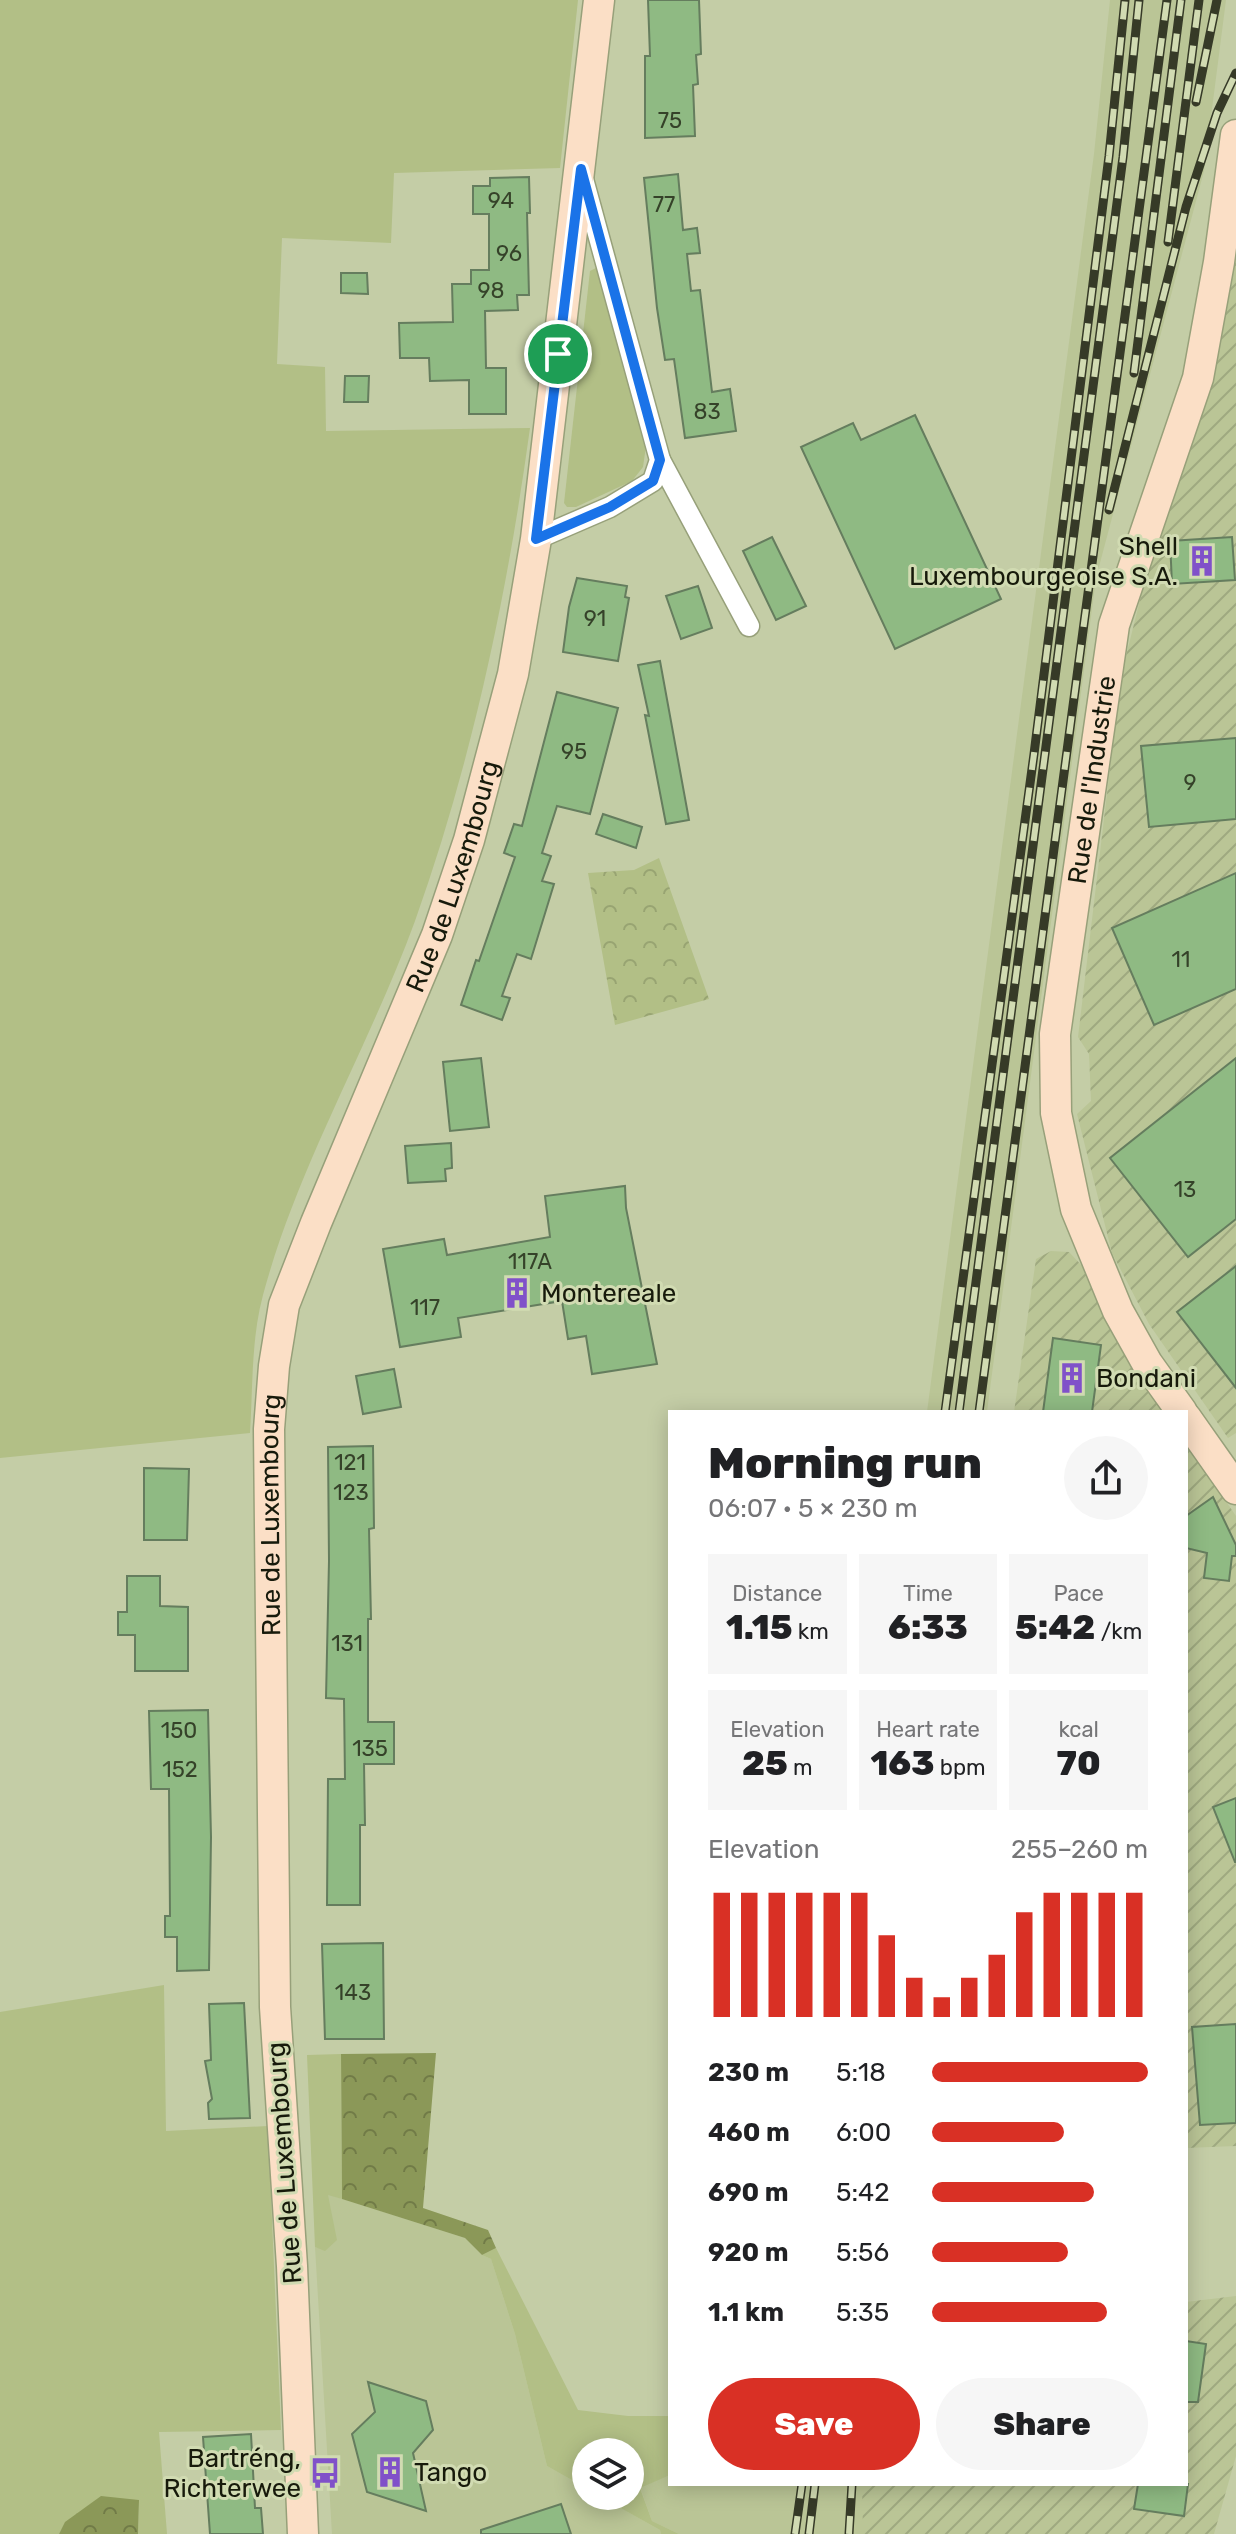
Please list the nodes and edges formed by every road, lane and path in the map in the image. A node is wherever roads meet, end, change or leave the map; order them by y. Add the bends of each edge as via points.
1 (599, 0) edge
2 (1236, 135) edge
3 (581, 169) junction
4 (660, 460) junction
5 (536, 539) junction
6 (749, 626) dead end
7 (1181, 1410) edge
8 (1188, 1421) edge
9 (1236, 1489) edge
10 (303, 2534) edge

1 - 3 main road, Rue de Luxembourg
2 - 7 main road, Rue de l'Industrie via 1198,378 1114,625 1055,1034 1056,1113 1076,1209 1118,1311
3 - 4 street, Rue de Luxembourg
3 - 5 main road, Rue de Luxembourg
4 - 5 street via 653,481 610,507
4 - 6 street, Rue de Luxembourg
5 - 10 main road, Rue de Luxembourg via 513,674 469,840 437,935 284,1305 274,1366 269,1429 275,2007
8 - 9 main road

